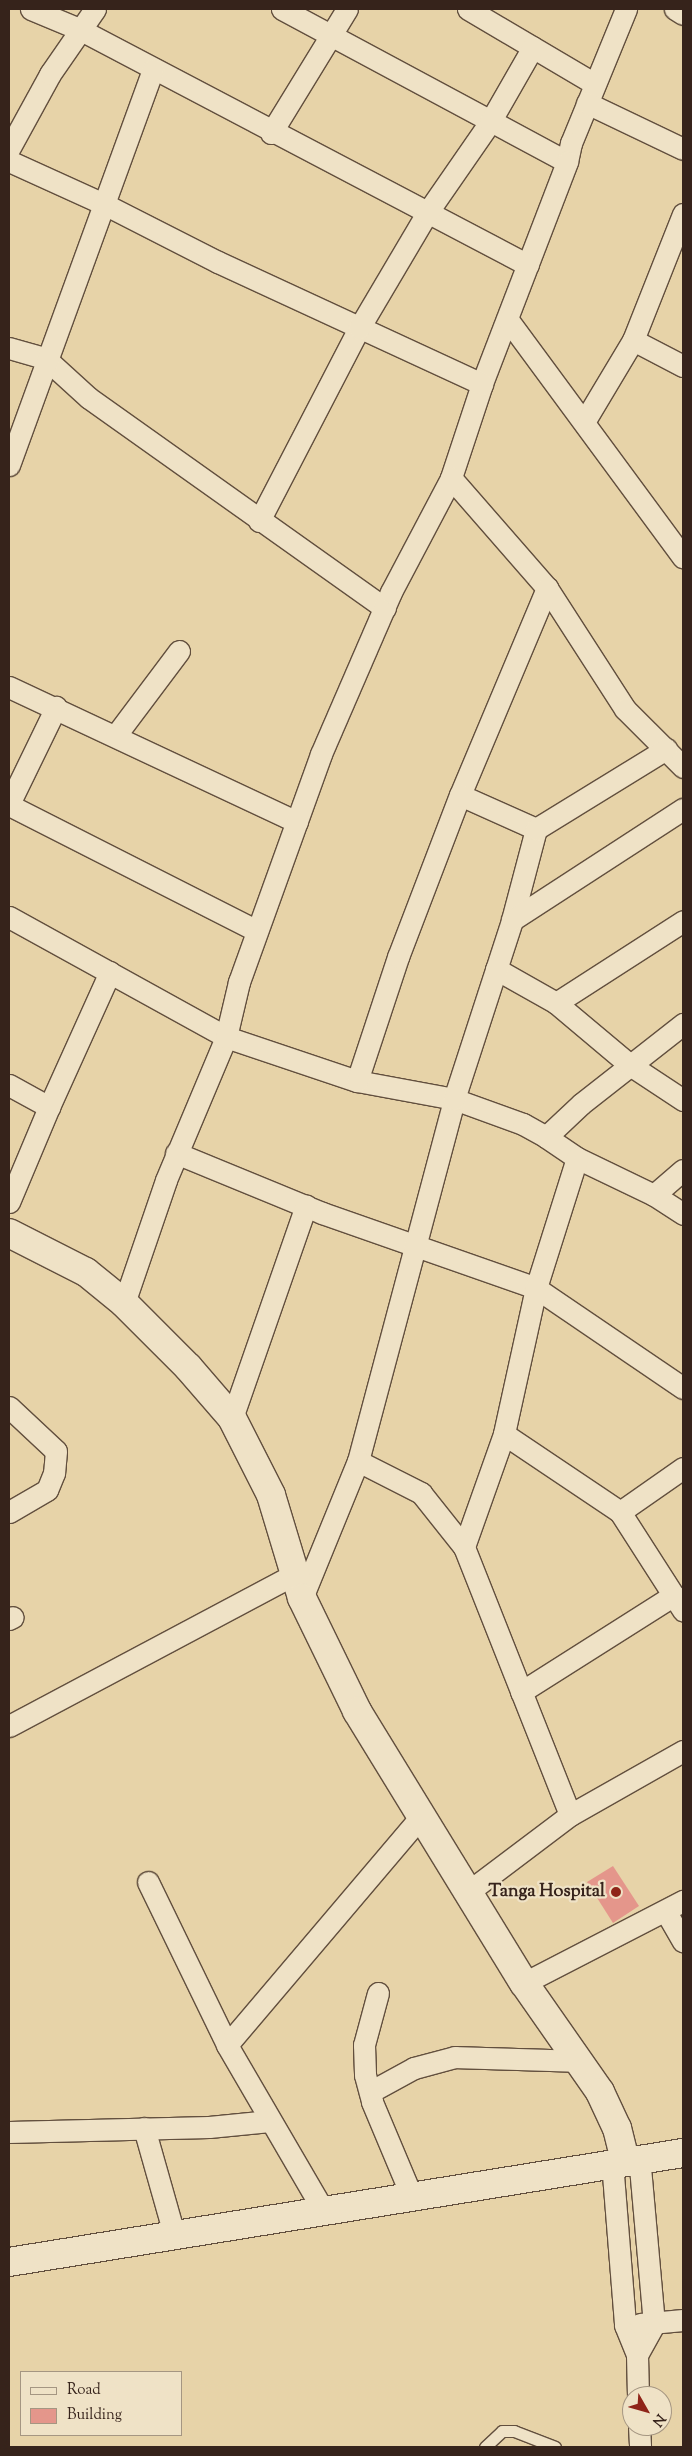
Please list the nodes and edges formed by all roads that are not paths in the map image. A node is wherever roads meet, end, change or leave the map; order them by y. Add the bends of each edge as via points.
1 (31, 9) edge
2 (95, 9) edge
3 (282, 9) edge
4 (347, 9) edge
5 (468, 9) edge
6 (626, 9) edge
7 (674, 9) edge
8 (683, 14) edge
9 (79, 29) junction
10 (328, 36) junction
11 (533, 47) junction
12 (153, 69) junction
13 (591, 94) junction
14 (490, 122) junction
15 (271, 133) junction
16 (9, 149) edge
17 (683, 149) edge
18 (9, 161) edge
19 (567, 162) junction
20 (104, 204) junction
21 (427, 214) junction
22 (683, 214) edge
23 (528, 265) junction
24 (508, 320) junction
25 (359, 328) junction
26 (634, 340) junction
27 (9, 348) edge
28 (45, 358) junction
29 (683, 366) edge
30 (482, 384) junction
31 (584, 422) junction
32 (9, 465) edge
33 (451, 478) junction
34 (259, 521) junction
35 (683, 557) edge
36 (547, 588) junction
37 (385, 608) junction
38 (179, 651) dead end
39 (9, 687) edge
40 (56, 707) junction
41 (116, 735) junction
42 (666, 749) junction
43 (683, 767) edge
44 (460, 795) junction
45 (9, 805) edge
46 (683, 809) edge
47 (297, 822) junction
48 (536, 830) junction
49 (9, 917) edge
50 (512, 920) junction
51 (683, 921) edge
52 (257, 931) junction
53 (496, 969) junction
54 (110, 972) junction
55 (556, 1003) junction
56 (683, 1024) edge
57 (226, 1037) junction
58 (630, 1065) junction
59 (357, 1080) junction
60 (9, 1085) edge
61 (454, 1099) junction
62 (683, 1100) edge
63 (49, 1107) junction
64 (546, 1137) junction
65 (176, 1153) junction
66 (577, 1158) junction
67 (683, 1170) edge
68 (654, 1195) junction
69 (9, 1202) edge
70 (306, 1205) junction
71 (683, 1214) edge
72 (9, 1233) edge
73 (415, 1245) junction
74 (536, 1288) junction
75 (124, 1303) junction
76 (683, 1388) edge
77 (9, 1407) edge
78 (232, 1418) junction
79 (504, 1434) junction
80 (358, 1461) junction
81 (683, 1468) edge
82 (9, 1512) edge
83 (620, 1512) junction
84 (464, 1547) junction
85 (299, 1586) junction
86 (678, 1602) edge
87 (522, 1692) junction
88 (9, 1726) edge
89 (683, 1751) edge
90 (570, 1815) junction
91 (421, 1816) junction
92 (148, 1882) dead end
93 (468, 1892) junction
94 (674, 1906) edge
95 (683, 1942) edge
96 (524, 1983) junction
97 (378, 1993) dead end
98 (227, 2045) junction
99 (580, 2061) junction
100 (370, 2092) junction
101 (270, 2120) junction
102 (144, 2128) junction
103 (9, 2132) edge
104 (683, 2152) edge
105 (625, 2160) junction
106 (411, 2195) junction
107 (323, 2210) junction
108 (174, 2234) junction
109 (9, 2262) edge
110 (683, 2320) edge
111 (654, 2324) junction
112 (625, 2325) junction
113 (637, 2355) junction
114 (638, 2386) edge
115 (485, 2447) edge
116 (555, 2447) edge

1 - 9 street
2 - 9 street
3 - 10 street
4 - 10 street
5 - 11 street
6 - 13 street
7 - 8 street
9 - 12 street
9 - 16 street
10 - 14 street
10 - 15 street
11 - 13 street
11 - 14 street
12 - 15 street
12 - 20 street
13 - 17 street
13 - 19 street
14 - 19 street
14 - 21 street
15 - 21 street
18 - 20 street
19 - 23 street
20 - 25 street
20 - 28 street
21 - 23 street
21 - 25 street
22 - 26 street
23 - 24 street
24 - 30 street
24 - 31 street
25 - 30 street
25 - 34 street
26 - 29 street
26 - 31 street
27 - 28 street
28 - 32 street
28 - 34 street via 89,398
30 - 33 street
31 - 35 street
33 - 36 street
33 - 37 street
34 - 37 street
36 - 42 street via 626,709
36 - 44 street
37 - 47 street via 321,754
38 - 41 street
39 - 40 street
40 - 41 street
40 - 45 street
41 - 47 street
42 - 43 street
42 - 48 street
44 - 48 street
44 - 59 street via 398,957
45 - 52 street
46 - 50 street
47 - 52 street
48 - 50 street
49 - 54 street
50 - 53 street
51 - 55 street
52 - 57 street via 239,982
53 - 55 street
53 - 61 street
54 - 57 street
54 - 63 street
55 - 58 street
56 - 58 street
57 - 59 street
57 - 65 street
58 - 62 street
58 - 64 street
59 - 61 street
60 - 63 street
61 - 64 street via 523,1124
61 - 73 street
63 - 69 street
64 - 66 street
65 - 70 street
65 - 75 street
66 - 68 street
66 - 74 street
67 - 68 street
68 - 71 street
70 - 73 street
70 - 78 street
72 - 75 street via 86,1272
73 - 74 street
73 - 80 street
74 - 76 street
74 - 79 street
75 - 78 street via 188,1367
77 - 82 street via 56,1451 54,1473 47,1490
78 - 85 street via 271,1495
79 - 83 street
79 - 84 street
80 - 84 street via 421,1493
80 - 85 street
81 - 83 street
83 - 86 street
84 - 87 street
85 - 88 street
85 - 91 street via 357,1711
86 - 87 street
87 - 90 street
89 - 90 street
90 - 93 street
91 - 93 street
91 - 98 street
92 - 98 street
93 - 96 street
94 - 95 street
94 - 96 street
96 - 99 street
97 - 100 street via 364,2045
98 - 101 street
99 - 100 street via 455,2057 414,2068
99 - 105 street via 617,2128
100 - 106 street
101 - 102 street via 232,2126
101 - 107 street
102 - 103 street
102 - 108 street
104 - 105 street
105 - 106 street
105 - 111 street
105 - 112 street
106 - 107 street
107 - 108 street
108 - 109 street
110 - 111 street
111 - 112 street
111 - 113 street
112 - 113 street
113 - 114 street
115 - 116 lane via 502,2431 514,2431

